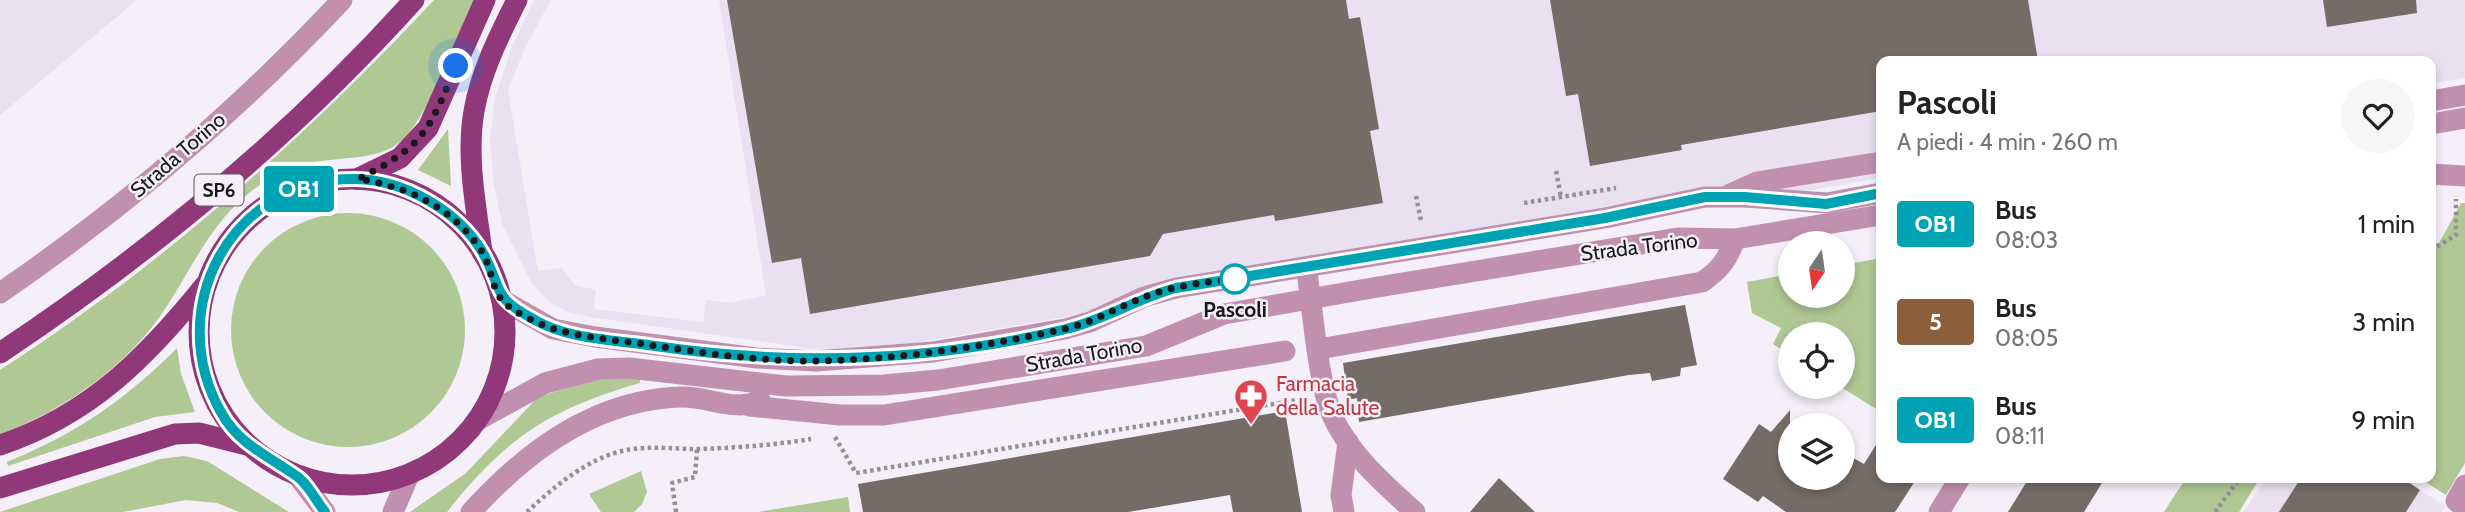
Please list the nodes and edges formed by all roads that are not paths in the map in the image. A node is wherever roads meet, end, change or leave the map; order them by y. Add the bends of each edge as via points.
1 (342, 0) edge
2 (414, 0) edge
3 (485, 0) edge
4 (517, 0) edge
5 (2465, 95) edge
6 (2436, 100) edge
7 (2465, 118) edge
8 (2436, 123) edge
9 (1876, 163) edge
10 (2436, 175) edge
11 (2460, 177) edge
12 (358, 179) junction
13 (1876, 194) edge
14 (1725, 197) junction
15 (1876, 216) edge
16 (1735, 239) junction
17 (482, 251) junction
18 (1306, 267) junction
19 (206, 283) junction
20 (0, 293) edge
21 (1311, 299) junction
22 (502, 300) junction
23 (1146, 346) junction
24 (1319, 349) junction
25 (1285, 351) dead end
26 (0, 354) edge
27 (1151, 374) junction
28 (786, 386) junction
29 (749, 406) junction
30 (478, 419) junction
31 (1348, 442) junction
32 (0, 445) edge
33 (248, 446) junction
34 (297, 475) junction
35 (409, 475) junction
36 (1957, 483) edge
37 (2465, 485) edge
38 (0, 488) edge
39 (2465, 508) edge
40 (325, 512) edge
41 (393, 512) edge
42 (471, 512) edge
43 (1344, 512) edge
44 (1415, 512) edge
45 (1939, 512) edge

1 - 20 street, Strada Torino via 198,140 77,240
2 - 26 main road, SP6 via 344,76 229,182 107,282
3 - 12 main road, SP6 via 428,128 400,158
4 - 17 main road, SP6 via 491,53 474,112 473,182
5 - 6 street
7 - 8 street
9 - 14 street via 1757,183
10 - 11 street
12 - 17 main road, SP6 via 418,194 457,221
12 - 19 main road, SP6 via 302,187 270,202 243,224 219,255
13 - 14 street, Strada Torino via 1826,204
14 - 18 street, Strada Torino
15 - 16 street, Strada Torino
16 - 21 street, Strada Torino via 1678,238
16 - 24 street, Strada Torino via 1719,271 1702,282
17 - 22 main road, SP6
18 - 21 street
18 - 22 street, Strada Torino via 1176,288 1065,329 933,352 816,361 595,337 545,325
19 - 32 main road, SP6 via 176,321 110,387 50,425
19 - 33 main road, SP6 via 198,329 205,377 223,416
21 - 23 street, Strada Torino via 1224,314
21 - 24 street
22 - 30 main road, SP6 via 503,361
23 - 27 street
23 - 28 street, Strada Torino via 938,380
24 - 31 street via 1332,415
25 - 27 street, Strada Torino
27 - 29 street, Strada Torino via 884,415
28 - 29 street
28 - 30 street, Strada Torino via 629,368 598,369 545,383
29 - 42 street, Strada Torino via 684,397 619,407 541,447 504,475
30 - 35 main road, SP6 via 453,447
31 - 43 street via 1341,495
31 - 44 street
33 - 34 main road, SP6
33 - 38 main road, SP6 via 199,433 175,434
34 - 35 main road, SP6 via 329,484 366,485
34 - 40 street
35 - 41 street
36 - 45 street
37 - 39 street via 2456,501

